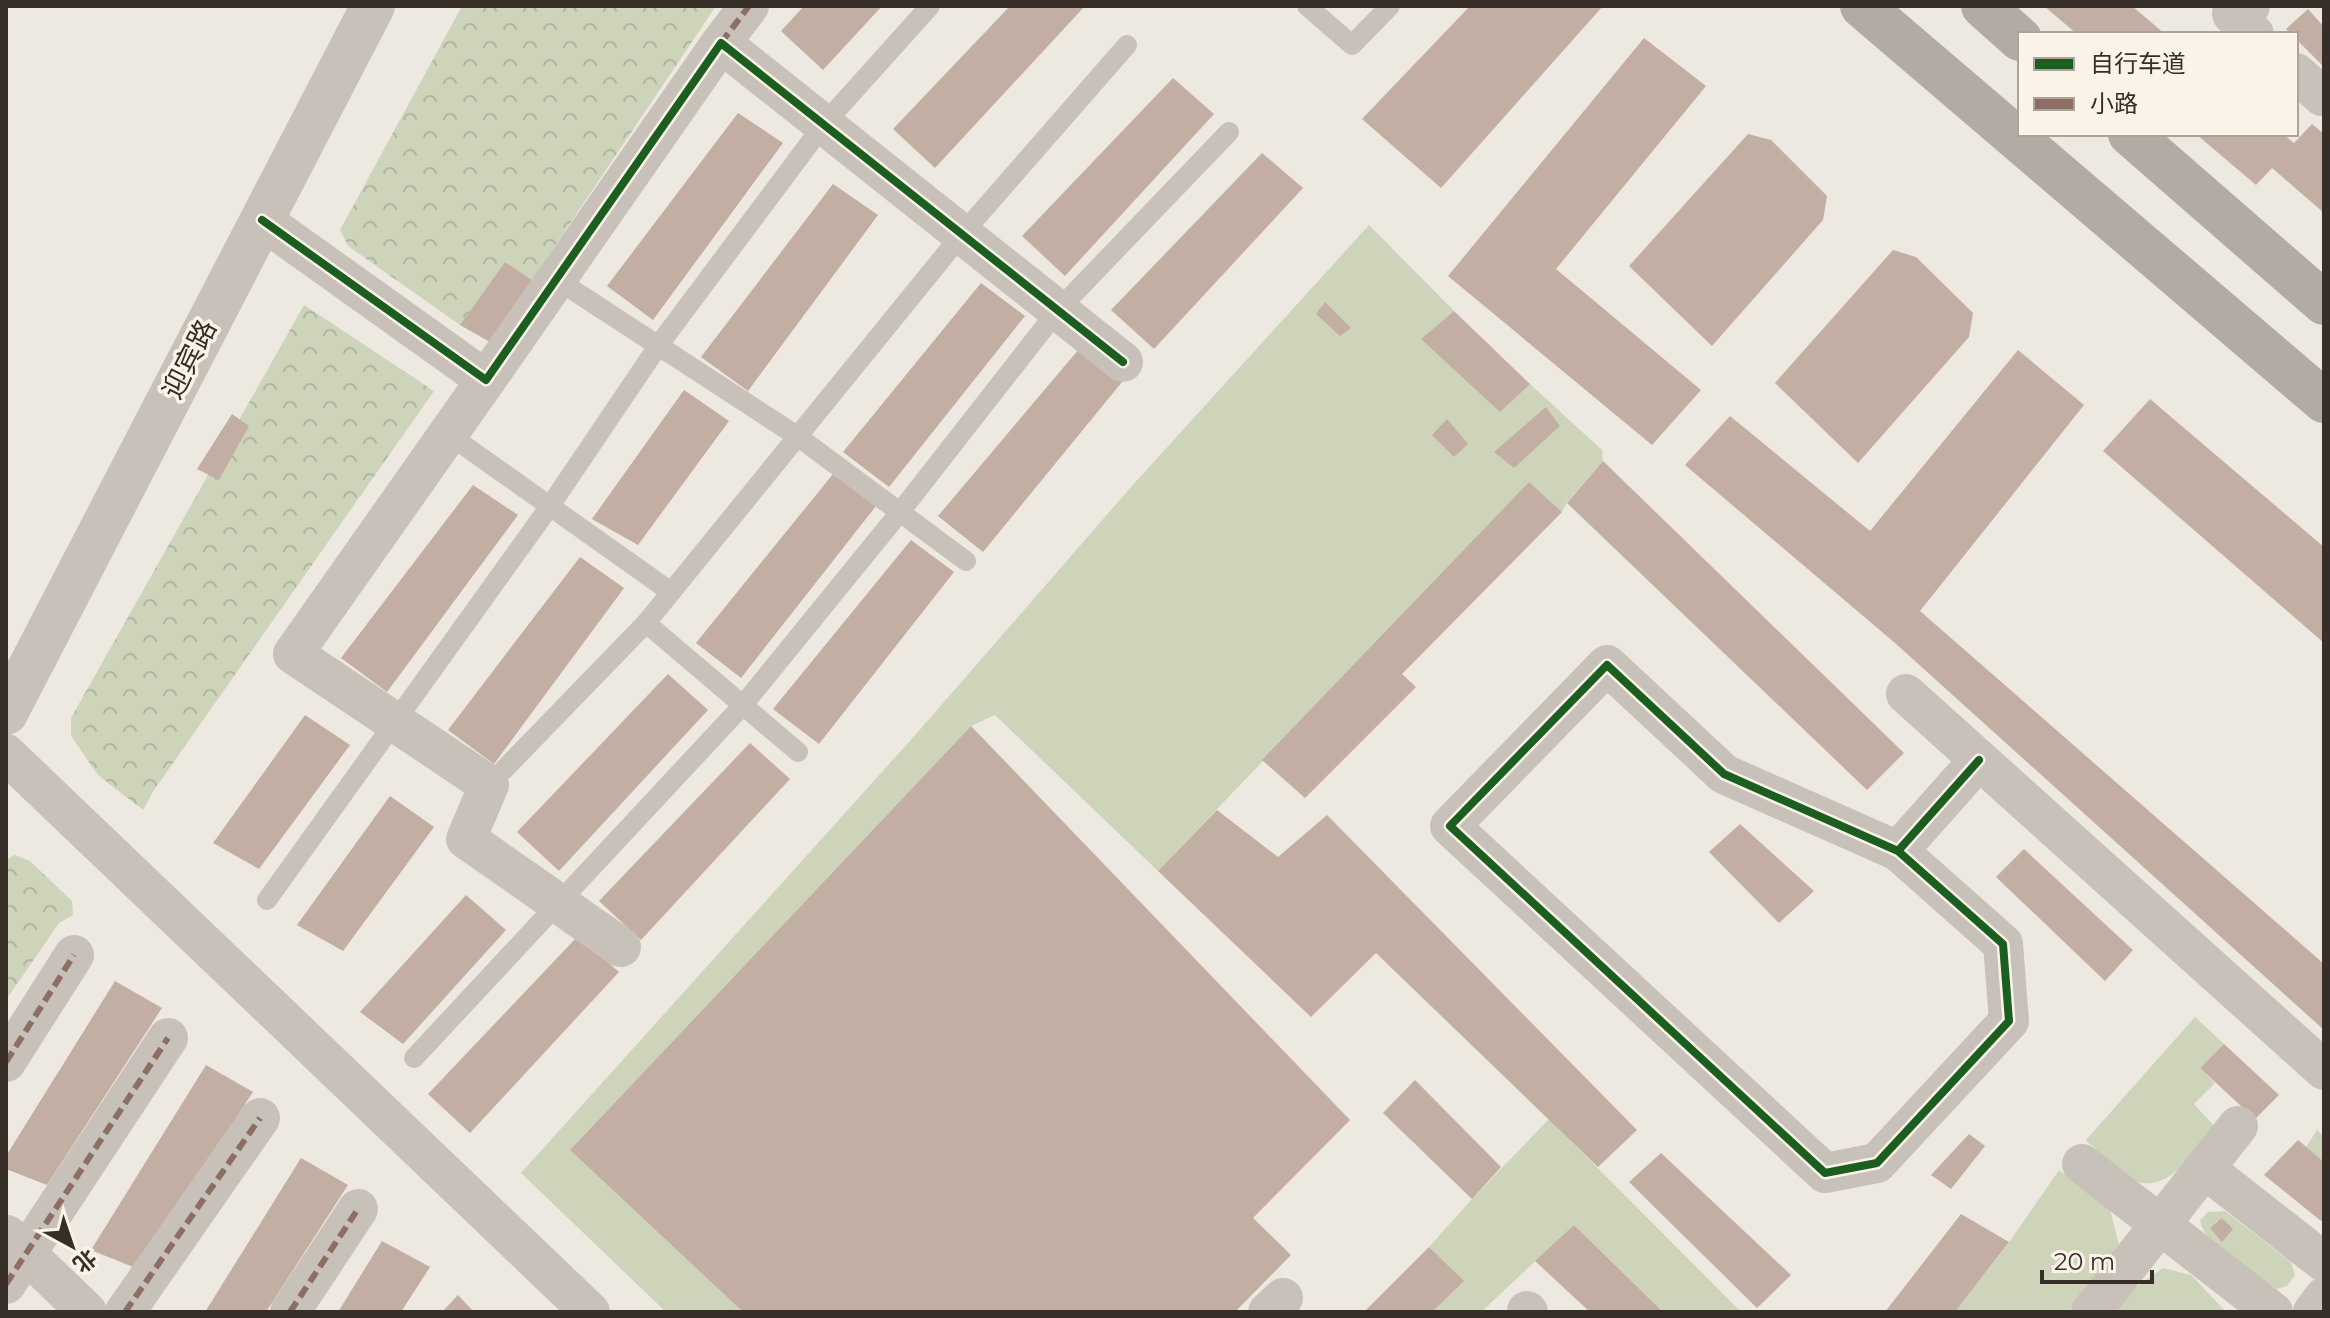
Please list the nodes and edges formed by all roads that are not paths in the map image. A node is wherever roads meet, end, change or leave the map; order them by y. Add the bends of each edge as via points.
1 (373, 6) edge
2 (749, 6) edge
3 (930, 6) edge
4 (1307, 6) edge
5 (1390, 6) edge
6 (1862, 6) edge
7 (1983, 6) edge
8 (2018, 37) edge
9 (721, 43) junction
10 (1127, 45) dead end
11 (824, 124) junction
12 (1229, 132) dead end
13 (2132, 136) edge
14 (262, 220) junction
15 (962, 234) junction
16 (556, 279) junction
17 (2324, 303) edge
18 (1058, 310) junction
19 (658, 346) junction
20 (1123, 362) dead end
21 (486, 380) junction
22 (2324, 401) edge
23 (448, 434) junction
24 (797, 436) junction
25 (550, 506) junction
26 (900, 512) junction
27 (966, 561) dead end
28 (671, 592) junction
29 (646, 623) junction
30 (1906, 694) dead end
31 (743, 705) junction
32 (6, 713) edge
33 (395, 722) junction
34 (798, 752) dead end
35 (6, 754) edge
36 (1979, 760) junction
37 (489, 785) junction
38 (1898, 851) junction
39 (267, 900) dead end
40 (560, 905) junction
41 (621, 947) dead end
42 (74, 955) dead end
43 (168, 1038) dead end
44 (414, 1058) dead end
45 (6, 1062) edge
46 (2324, 1070) edge
47 (260, 1118) dead end
48 (2238, 1126) dead end
49 (2082, 1164) dead end
50 (2204, 1168) junction
51 (358, 1209) dead end
52 (2160, 1224) junction
53 (13, 1257) edge
54 (2324, 1262) edge
55 (2324, 1297) edge
56 (87, 1312) edge
57 (125, 1312) edge
58 (290, 1312) edge
59 (590, 1312) edge
60 (2091, 1312) edge
61 (2273, 1312) edge
62 (2313, 1312) edge

1 - 14 street, 迎宾路
2 - 9 street
3 - 11 lane
4 - 5 lane via 1352,45
6 - 22 highway
7 - 8 highway
9 - 11 street
9 - 16 street
10 - 15 lane
11 - 15 street
11 - 19 lane
12 - 18 lane
13 - 17 highway
14 - 21 street
14 - 32 street, 迎宾路
15 - 18 street
15 - 24 lane
16 - 19 lane
16 - 21 street
18 - 20 street
18 - 26 lane
19 - 24 lane
19 - 25 lane
21 - 23 street
23 - 25 lane
23 - 33 street via 293,654
24 - 26 lane
24 - 28 lane
25 - 28 lane
25 - 33 lane
26 - 27 lane
26 - 31 lane
28 - 29 lane
29 - 31 lane
29 - 37 lane
30 - 36 street
31 - 34 lane
31 - 40 lane
33 - 37 street
33 - 39 lane
35 - 59 street
36 - 38 street
36 - 46 street
37 - 40 street via 466,839
38 - 38 street via 2003,944 2009,1021 1877,1163 1825,1173 1450,826 1607,665 1724,774
40 - 41 street
40 - 44 lane
42 - 45 street
43 - 53 street
47 - 57 street
48 - 50 street
49 - 52 street
50 - 52 street
50 - 54 street
51 - 58 street
52 - 60 street
52 - 61 street
53 - 56 street
55 - 62 street

